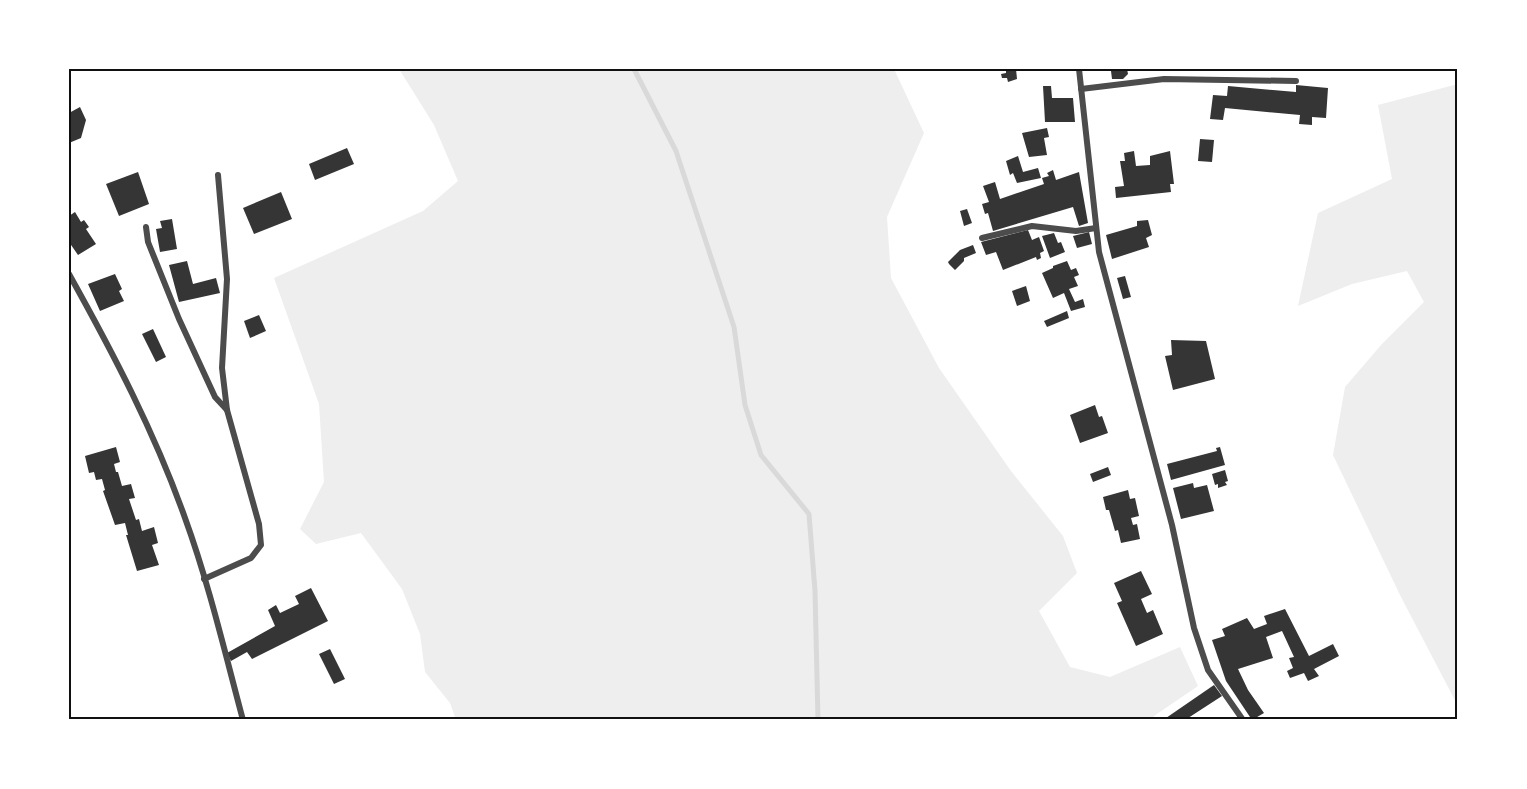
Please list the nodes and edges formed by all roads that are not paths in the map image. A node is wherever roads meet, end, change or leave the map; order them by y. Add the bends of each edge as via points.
1 (1079, 69) edge
2 (1296, 81) dead end
3 (1081, 89) junction
4 (218, 175) dead end
5 (146, 226) dead end
6 (1096, 228) junction
7 (982, 238) dead end
8 (69, 274) edge
9 (227, 410) junction
10 (204, 579) junction
11 (243, 720) edge
12 (1243, 720) edge

1 - 3 street
2 - 3 street via 1164,79
3 - 6 street
4 - 9 street via 227,279 222,368
5 - 9 street via 148,242 179,319 215,397
6 - 7 street via 1076,231 1032,226
6 - 12 street via 1099,252 1172,525 1194,628 1208,670
8 - 10 street via 108,345 164,464
9 - 10 street via 259,524 261,545 251,558
10 - 11 street

